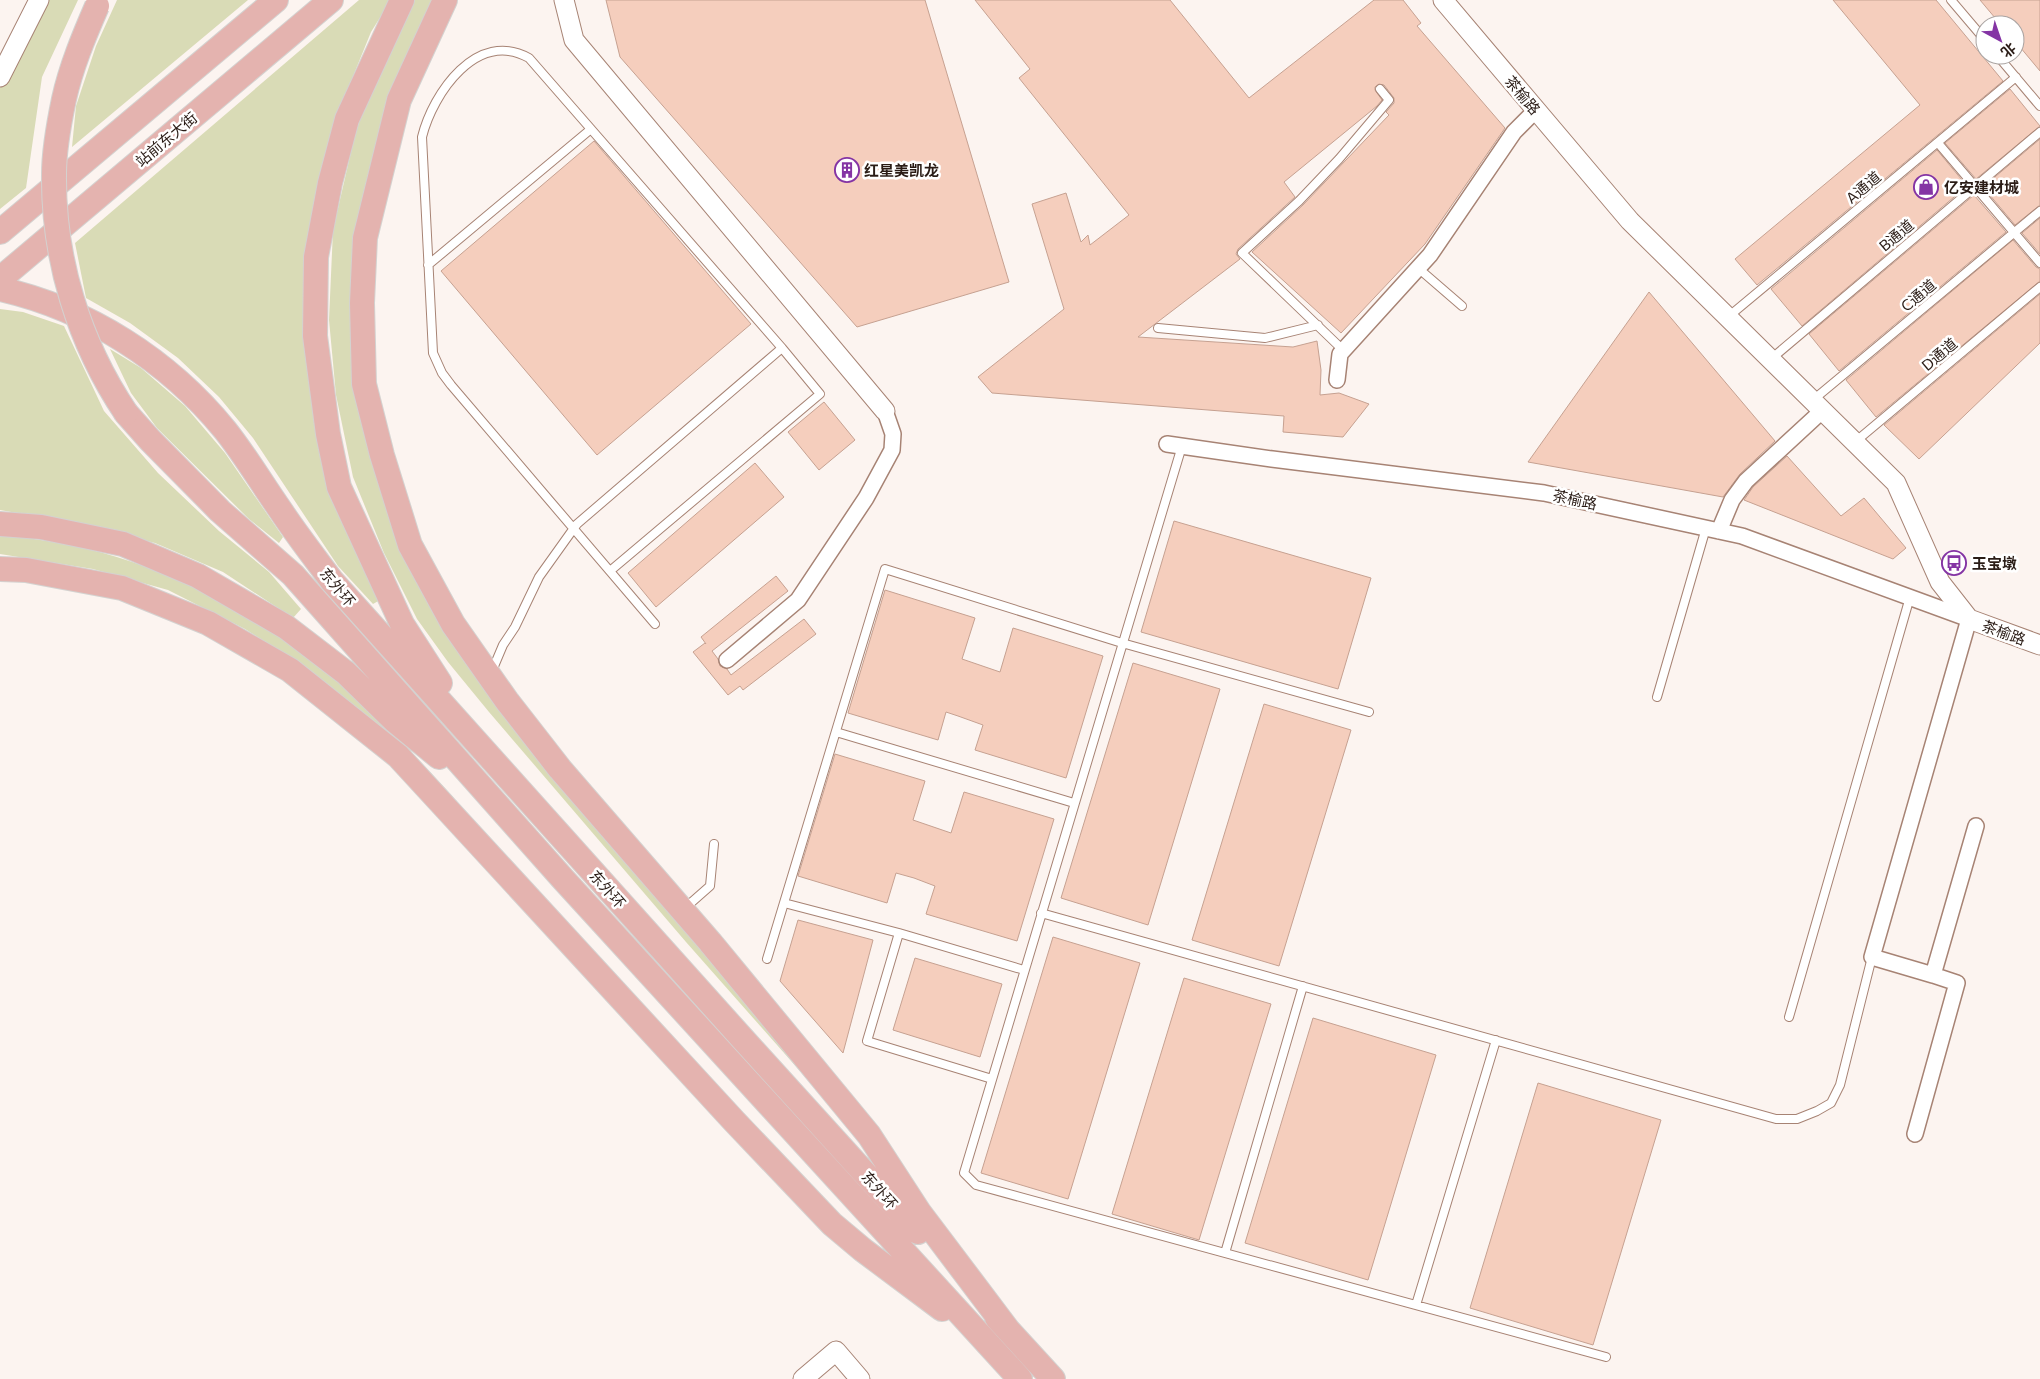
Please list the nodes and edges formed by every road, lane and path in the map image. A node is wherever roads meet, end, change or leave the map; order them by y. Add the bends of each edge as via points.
1 (39, 0) edge
2 (276, 0) edge
3 (331, 0) edge
4 (402, 0) edge
5 (445, 0) edge
6 (564, 0) edge
7 (1443, 0) edge
8 (1951, 0) edge
9 (99, 3) edge
10 (1975, 28) edge
11 (2005, 65) edge
12 (0, 77) edge
13 (2016, 78) junction
14 (1380, 89) dead end
15 (2040, 106) edge
16 (1536, 110) junction
17 (591, 129) junction
18 (2040, 132) edge
19 (1938, 143) junction
20 (1975, 187) junction
21 (2040, 211) edge
22 (0, 232) edge
23 (2014, 232) junction
24 (2040, 263) edge
25 (428, 265) junction
26 (1418, 268) junction
27 (0, 279) edge
28 (2040, 287) edge
29 (0, 289) edge
30 (1462, 306) dead end
31 (1728, 318) junction
32 (1318, 325) junction
33 (1158, 328) dead end
34 (782, 348) junction
35 (1343, 350) junction
36 (1771, 359) junction
37 (1337, 380) dead end
38 (1818, 405) junction
39 (885, 411) joint
40 (1855, 442) junction
41 (1174, 445) joint
42 (0, 524) edge
43 (574, 528) junction
44 (1712, 530) junction
45 (0, 569) edge
46 (610, 571) junction
47 (1910, 597) junction
48 (1969, 618) junction
49 (655, 624) dead end
50 (1122, 643) junction
51 (2040, 645) edge
52 (727, 660) dead end
53 (490, 676) junction
54 (1658, 697) dead end
55 (1369, 712) dead end
56 (836, 732) junction
57 (523, 795) junction
58 (1074, 803) junction
59 (503, 811) junction
60 (1976, 826) dead end
61 (714, 844) dead end
62 (784, 903) junction
63 (682, 910) junction
64 (1041, 913) junction
65 (899, 933) junction
66 (1872, 957) junction
67 (767, 959) dead end
68 (1024, 970) junction
69 (1933, 975) junction
70 (1303, 986) junction
71 (1789, 1017) dead end
72 (1496, 1040) junction
73 (992, 1079) junction
74 (1915, 1134) dead end
75 (1225, 1253) junction
76 (1416, 1305) junction
77 (1008, 1330) junction
78 (990, 1345) junction
79 (1606, 1357) dead end
80 (803, 1379) edge
81 (860, 1379) edge
82 (1020, 1379) edge
83 (1053, 1379) edge

1 - 12 street
2 - 22 main road
3 - 27 main road, 站前东大街
4 - 57 main road via 347,118 316,257 315,336 328,434 339,487 402,624 432,674
5 - 53 main road via 398,100 365,238 362,303 364,384 410,545 453,624
6 - 39 street via 574,40
7 - 16 street, 茶榆路
8 - 10 lane
9 - 59 main road, bridge via 64,98 54,172 55,213 71,299 86,342 113,394 150,440 220,511 293,575
11 - 13 lane
13 - 15 lane
13 - 19 lane, A通道
14 - 32 lane via 1389,100 1300,201 1242,253
16 - 26 street via 1514,132
16 - 31 street, 茶榆路 via 1630,221
17 - 25 lane
17 - 25 lane via 529,58 517,51 502,50 471,61 439,94 422,137
17 - 34 lane
18 - 20 lane, B通道
19 - 20 lane
19 - 31 lane, A通道
20 - 23 lane
20 - 36 lane, B通道
21 - 23 lane, C通道
23 - 24 lane
23 - 38 lane, C通道
25 - 43 lane via 433,353 442,373
26 - 30 lane
26 - 35 street
28 - 40 lane, D通道
29 - 57 main road, 东外环 via 58,306 97,324 154,361 196,398 226,431 332,581
31 - 36 street, 茶榆路
32 - 33 lane via 1265,338
32 - 35 lane
34 - 43 lane via 596,505
34 - 46 lane via 820,394
35 - 37 street
36 - 38 street, 茶榆路
38 - 40 street, 茶榆路
38 - 44 street via 1746,481
39 - 52 street via 893,434 892,450 866,498 798,600
40 - 48 street, 茶榆路 via 1896,483 1940,582
41 - 44 street, 茶榆路 via 1544,492
41 - 50 lane
42 - 59 main road via 41,527 123,544 198,576 286,628 346,673 394,720
43 - 46 lane
43 - 53 lane via 539,577 503,644
44 - 47 street, 茶榆路 via 1742,536
44 - 54 lane
45 - 78 main road via 26,570 122,588 208,624 290,670 398,756 832,1224
46 - 49 lane
47 - 48 street, 茶榆路
47 - 71 lane
48 - 51 street, 茶榆路
48 - 66 street
50 - 55 lane
50 - 56 lane via 885,569
50 - 58 lane
53 - 63 main road via 560,769
56 - 58 lane
56 - 62 lane
57 - 77 main road, 东外环
58 - 64 lane
59 - 78 main road
60 - 69 street
61 - 63 lane via 710,886
62 - 65 lane
62 - 67 lane
63 - 77 main road via 869,1135 919,1212
64 - 68 lane
64 - 70 lane
65 - 68 lane
65 - 73 lane via 867,1041
66 - 69 street
66 - 72 lane via 1840,1085 1831,1102 1797,1118 1776,1119
68 - 73 lane
69 - 74 street via 1957,983
70 - 72 lane
70 - 75 lane
72 - 76 lane
73 - 75 lane via 964,1173 976,1185
75 - 76 lane
76 - 79 lane
77 - 83 main road, 东外环
78 - 82 main road
80 - 81 street via 836,1352

